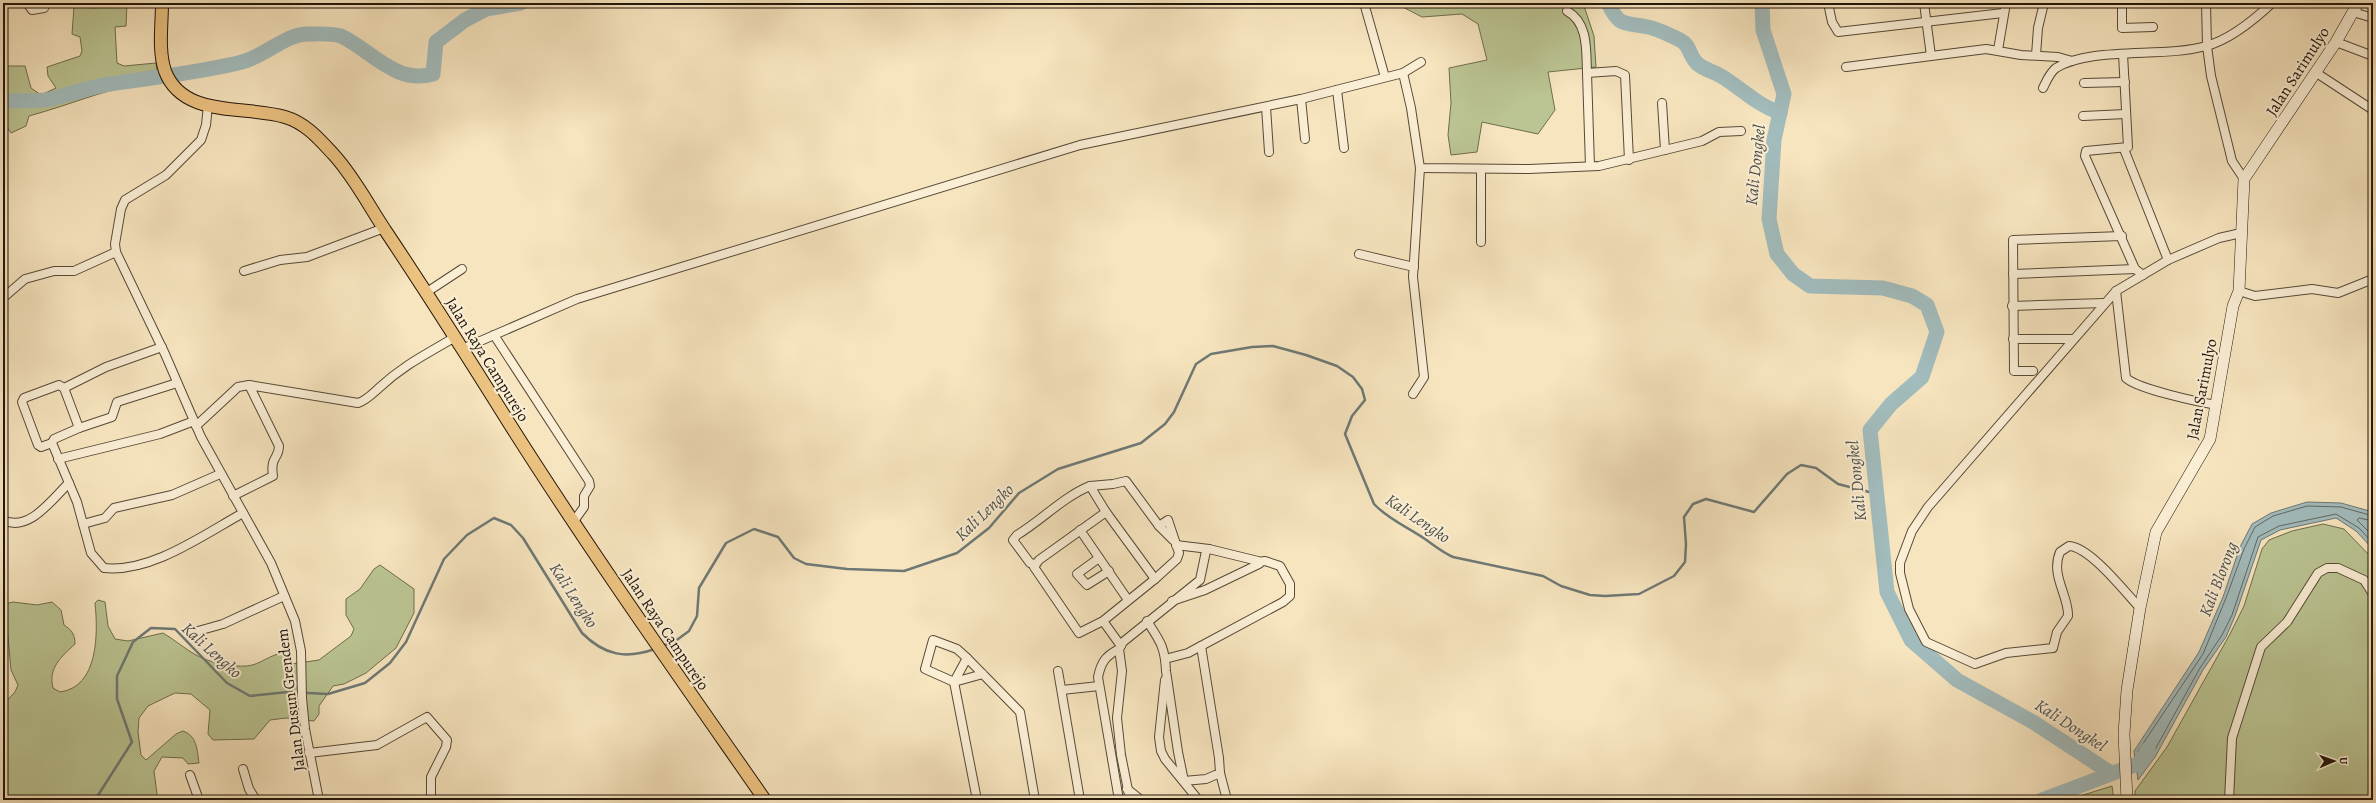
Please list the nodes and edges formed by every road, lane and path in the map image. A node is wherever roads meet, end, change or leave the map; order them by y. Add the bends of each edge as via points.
1 (27, 3) edge
2 (162, 3) edge
3 (1364, 3) edge
4 (1828, 3) edge
5 (1924, 3) edge
6 (2006, 3) edge
7 (2044, 3) edge
8 (2122, 3) edge
9 (2206, 3) edge
10 (2272, 3) edge
11 (44, 8) dead end
12 (2355, 8) edge
13 (1567, 11) dead end
14 (2003, 13) junction
15 (2373, 18) edge
16 (1926, 21) junction
17 (2153, 27) dead end
18 (2336, 42) junction
19 (2207, 46) junction
20 (1998, 50) junction
21 (2123, 54) junction
22 (2036, 55) junction
23 (1931, 56) junction
24 (2373, 56) edge
25 (2072, 61) junction
26 (1421, 62) dead end
27 (1846, 67) dead end
28 (2315, 72) junction
29 (1403, 73) junction
30 (1587, 73) junction
31 (1385, 78) junction
32 (2125, 82) junction
33 (2084, 83) dead end
34 (2043, 88) dead end
35 (1337, 90) junction
36 (1302, 99) junction
37 (1662, 103) dead end
38 (208, 105) junction
39 (1266, 107) junction
40 (2373, 110) edge
41 (2126, 114) junction
42 (2083, 116) dead end
43 (1741, 131) dead end
44 (1305, 139) dead end
45 (1344, 148) dead end
46 (2124, 149) junction
47 (1665, 150) junction
48 (1269, 152) dead end
49 (1629, 160) junction
50 (1590, 166) junction
51 (1420, 168) junction
52 (1481, 169) junction
53 (2244, 178) junction
54 (384, 228) junction
55 (2241, 233) junction
56 (2122, 236) junction
57 (1481, 242) dead end
58 (116, 252) junction
59 (1359, 254) dead end
60 (2168, 260) junction
61 (1414, 267) junction
62 (462, 269) dead end
63 (2135, 269) junction
64 (244, 271) dead end
65 (2013, 274) junction
66 (2143, 275) junction
67 (2373, 279) edge
68 (2116, 290) junction
69 (427, 292) junction
70 (2239, 292) junction
71 (3, 298) edge
72 (2104, 303) junction
73 (2012, 306) junction
74 (494, 335) junction
75 (455, 337) junction
76 (2013, 339) junction
77 (2073, 339) junction
78 (162, 347) junction
79 (462, 349) junction
80 (2033, 371) dead end
81 (177, 383) junction
82 (249, 386) junction
83 (64, 388) junction
84 (1413, 394) dead end
85 (2217, 405) junction
86 (195, 423) junction
87 (79, 428) junction
88 (52, 443) junction
89 (58, 458) junction
90 (220, 474) junction
91 (69, 482) junction
92 (1090, 486) junction
93 (231, 494) junction
94 (1106, 512) junction
95 (243, 513) junction
96 (3, 520) edge
97 (574, 521) junction
98 (83, 524) junction
99 (1080, 530) junction
100 (1175, 542) junction
101 (1209, 549) junction
102 (1099, 558) junction
103 (1258, 562) junction
104 (1035, 564) junction
105 (1109, 572) junction
106 (1155, 579) junction
107 (1200, 580) junction
108 (1216, 584) junction
109 (284, 596) junction
110 (1128, 600) junction
111 (1172, 601) junction
112 (2140, 608) junction
113 (1103, 621) junction
114 (1147, 621) junction
115 (2373, 623) edge
116 (198, 631) dead end
117 (1201, 646) junction
118 (1120, 648) junction
119 (968, 658) junction
120 (1165, 659) junction
121 (1058, 671) dead end
122 (1166, 673) junction
123 (983, 674) junction
124 (954, 682) junction
125 (1099, 686) junction
126 (1062, 690) junction
127 (309, 753) junction
128 (1111, 755) junction
129 (1121, 755) junction
130 (243, 769) dead end
131 (1220, 773) junction
132 (190, 775) dead end
133 (1184, 781) junction
134 (1128, 788) junction
135 (1196, 797) dead end
136 (200, 800) edge
137 (256, 800) edge
138 (319, 800) edge
139 (431, 800) edge
140 (765, 800) edge
141 (978, 800) edge
142 (1035, 800) edge
143 (1080, 800) edge
144 (1119, 800) edge
145 (1130, 800) edge
146 (1141, 800) edge
147 (1227, 800) edge
148 (2127, 800) edge
149 (2229, 800) edge

1 - 11 street via 32,10
2 - 38 main road, Jalan Raya Campurejo via 161,50 165,70 171,82 182,94
3 - 31 street
4 - 16 street via 1832,22 1838,32
5 - 16 street
6 - 14 street
7 - 22 street via 2038,28
8 - 17 street via 2122,28
9 - 19 street
10 - 19 street via 2240,29
12 - 15 street
12 - 18 street, Jalan Sarimulyo
13 - 30 street via 1579,22 1584,33
14 - 16 street
14 - 20 street
16 - 23 street
18 - 24 street
18 - 28 street, Jalan Sarimulyo
19 - 21 street
19 - 53 street via 2211,76 2230,154
20 - 22 street via 2005,54
20 - 23 street via 1986,49
21 - 25 street
21 - 32 street
22 - 25 street
23 - 27 street
25 - 34 street via 2055,68
26 - 29 street
28 - 40 street
28 - 53 street, Jalan Sarimulyo
29 - 31 street
29 - 51 street
30 - 49 street via 1616,71 1625,75
30 - 50 street
31 - 35 street
32 - 33 street
32 - 41 street
35 - 36 street
35 - 45 street
36 - 39 street
36 - 44 street
37 - 47 street
38 - 54 main road, Jalan Raya Campurejo via 259,111 287,117 300,124 337,158
38 - 58 street via 201,140 166,175 125,200 121,209
39 - 48 street
39 - 74 street via 1080,145 577,299
41 - 42 street
41 - 46 street via 2128,147
43 - 47 street via 1719,132 1702,141
46 - 56 street via 2086,151 2085,156
46 - 60 street
47 - 49 street
49 - 50 street
50 - 52 street
51 - 52 street
51 - 61 street
52 - 57 street
53 - 55 street, Jalan Sarimulyo
54 - 64 street via 307,257 280,260
54 - 69 main road, Jalan Raya Campurejo
55 - 60 street via 2219,238
55 - 70 street, Jalan Sarimulyo
56 - 63 street
56 - 65 street via 2015,239 2012,241
58 - 71 street via 74,271 54,271 25,279
58 - 78 street, Jalan Dusun Grendem
59 - 61 street
60 - 66 street
61 - 84 street via 1413,283 1424,377
62 - 69 street
63 - 65 street
63 - 66 street
65 - 73 street
66 - 68 street
67 - 70 street via 2338,292 2312,289 2255,296
68 - 72 street
68 - 85 street via 2126,378 2163,392
69 - 75 main road, Jalan Raya Campurejo
70 - 85 street, Jalan Sarimulyo via 2233,306
72 - 73 street
72 - 77 street
73 - 76 street
74 - 79 street
74 - 97 street via 589,481 589,488 584,496 584,507
75 - 79 main road, Jalan Raya Campurejo
75 - 82 street via 412,361 358,403
76 - 77 street
76 - 80 street via 2014,371
77 - 112 street via 1928,507 1909,537 1901,556 1900,573 1909,609 1921,637 1930,646 1974,664 2021,650 2053,648 2057,632 2068,616 2058,565 2060,552 2069,546 2077,548 2094,561
78 - 81 street, Jalan Dusun Grendem
78 - 83 street via 106,367
79 - 97 main road, Jalan Raya Campurejo
81 - 86 street, Jalan Dusun Grendem
81 - 87 street via 117,402 112,417
82 - 86 street via 238,387
82 - 93 street via 279,446 279,451 271,463 273,476
83 - 87 street
83 - 88 street via 59,385 24,398 22,402 38,445 41,447
85 - 112 street, Jalan Sarimulyo via 2208,445 2156,532
86 - 89 street
86 - 90 street, Jalan Dusun Grendem
87 - 88 street via 54,438
88 - 89 street
89 - 91 street
90 - 93 street, Jalan Dusun Grendem
90 - 98 street via 172,495 114,508 105,518
91 - 96 street via 38,513 25,522 12,524
91 - 98 street
92 - 94 street
92 - 100 street via 1126,480 1159,526
92 - 104 street via 1071,495 1013,540 1025,558
93 - 95 street, Jalan Dusun Grendem
94 - 99 street
94 - 106 street
95 - 98 street via 178,550 125,568 112,569 104,568 92,553
95 - 109 street, Jalan Dusun Grendem via 271,563
97 - 140 main road, Jalan Raya Campurejo via 666,659
99 - 102 street
99 - 104 street
100 - 101 street
100 - 106 street via 1180,553 1177,559
101 - 103 street
101 - 107 street
102 - 105 street
102 - 105 street via 1077,574 1087,585
103 - 108 street
103 - 117 street via 1265,561 1280,566 1290,584 1290,596
104 - 113 street via 1034,567 1079,633
105 - 110 street
106 - 110 street
107 - 108 street
107 - 111 street
108 - 111 street
109 - 116 street via 223,624
109 - 127 street, Jalan Dusun Grendem via 295,621 301,651 302,698
110 - 113 street
111 - 114 street
112 - 148 street, Jalan Sarimulyo via 2127,690 2124,734
113 - 118 street
114 - 118 street
114 - 120 street via 1165,651
115 - 149 street via 2372,594 2364,580 2338,568 2327,568 2318,573 2287,622 2260,647 2232,738
117 - 120 street
117 - 131 street
118 - 125 street via 1107,655 1100,667
118 - 129 street via 1122,671 1117,718
119 - 123 street
119 - 124 street
119 - 124 street via 957,649 934,640 925,669
120 - 122 street
121 - 126 street
122 - 133 street
122 - 133 street via 1159,737 1164,759
123 - 124 street
123 - 142 street via 1020,712
124 - 141 street
125 - 126 street
125 - 128 street
126 - 143 street
127 - 138 street, Jalan Dusun Grendem
127 - 139 street via 377,745 427,717 447,740 446,747 430,777
128 - 129 street
128 - 144 street
129 - 134 street
130 - 137 street via 249,789
131 - 133 street via 1206,779
131 - 147 street
132 - 136 street
133 - 135 street
134 - 145 street
134 - 146 street

